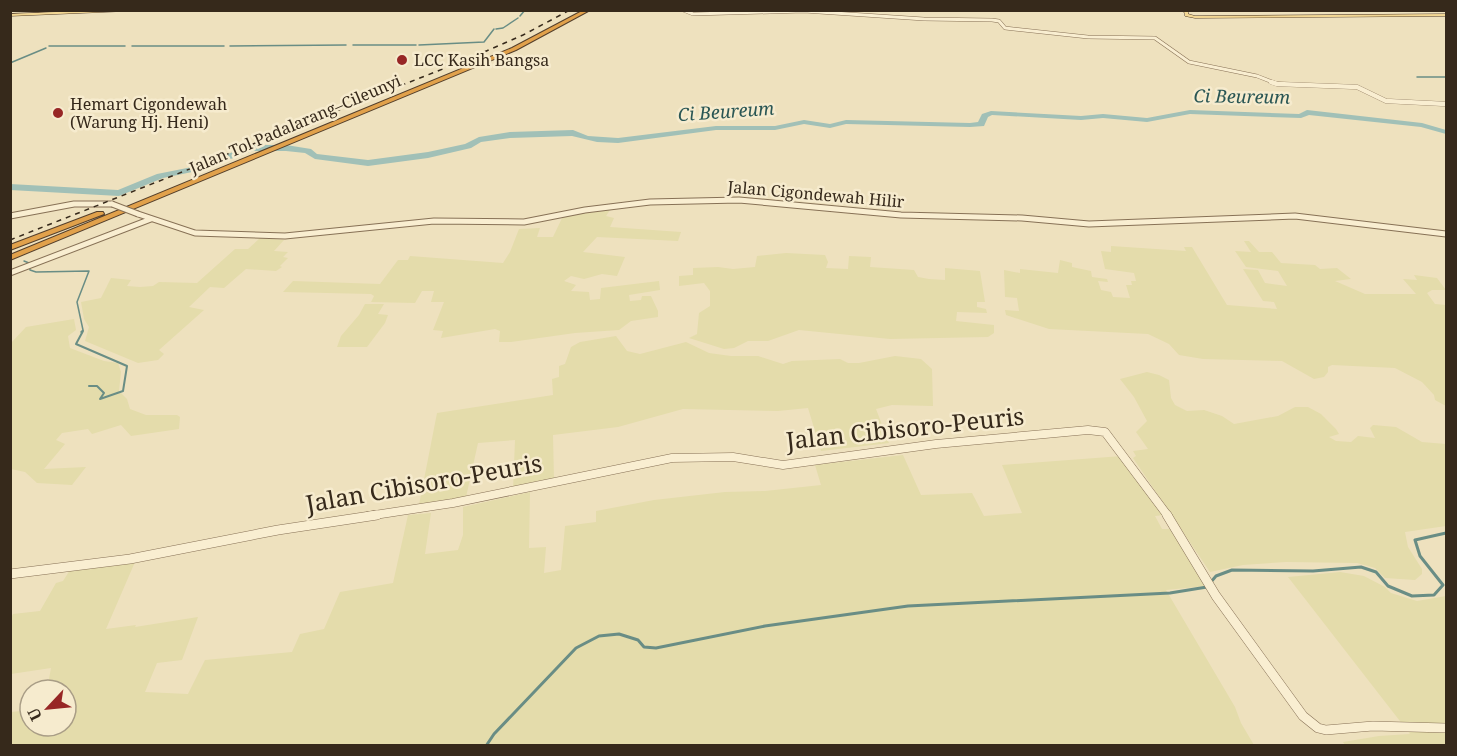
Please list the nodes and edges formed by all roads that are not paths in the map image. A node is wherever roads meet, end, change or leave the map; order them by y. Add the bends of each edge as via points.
1 (149, 10) edge
2 (581, 10) edge
3 (588, 10) edge
4 (683, 10) edge
5 (1191, 13) edge
6 (10, 15) edge
7 (1446, 15) edge
8 (1446, 104) edge
9 (287, 142) junction
10 (258, 153) junction
11 (144, 197) junction
12 (10, 216) edge
13 (151, 219) junction
14 (1446, 234) edge
15 (10, 248) edge
16 (10, 253) edge
17 (10, 260) edge
18 (10, 273) edge
19 (10, 574) edge
20 (1446, 728) edge

1 - 6 main road
2 - 9 highway, Jalan Tol Padalarang–Cileunyi via 507,48
3 - 9 highway, Jalan Tol Padalarang–Cileunyi via 535,40
4 - 8 street via 693,14 809,11 992,20 1005,28 1022,30 1157,38 1189,62 1257,76 1275,84 1357,87 1386,101
5 - 7 main road
9 - 10 highway, Jalan Tol Padalarang–Cileunyi
10 - 11 highway, Jalan Tol Padalarang–Cileunyi
10 - 17 highway, Jalan Tol Padalarang–Cileunyi
11 - 15 highway
11 - 16 highway, Jalan Tol Padalarang–Cileunyi
12 - 13 street, Jalan Cigondewah Hilir, bridge via 98,202
13 - 14 street, Jalan Cigondewah Hilir via 206,234 295,235 434,221 524,222 650,202 739,200 901,215 1107,224 1295,216
13 - 18 street
19 - 20 street, Jalan Cibisoro-Peuris via 130,559 278,530 463,502 672,458 733,457 783,465 936,444 1088,430 1105,432 1113,441 1169,518 1216,596 1303,716 1326,730 1373,726

